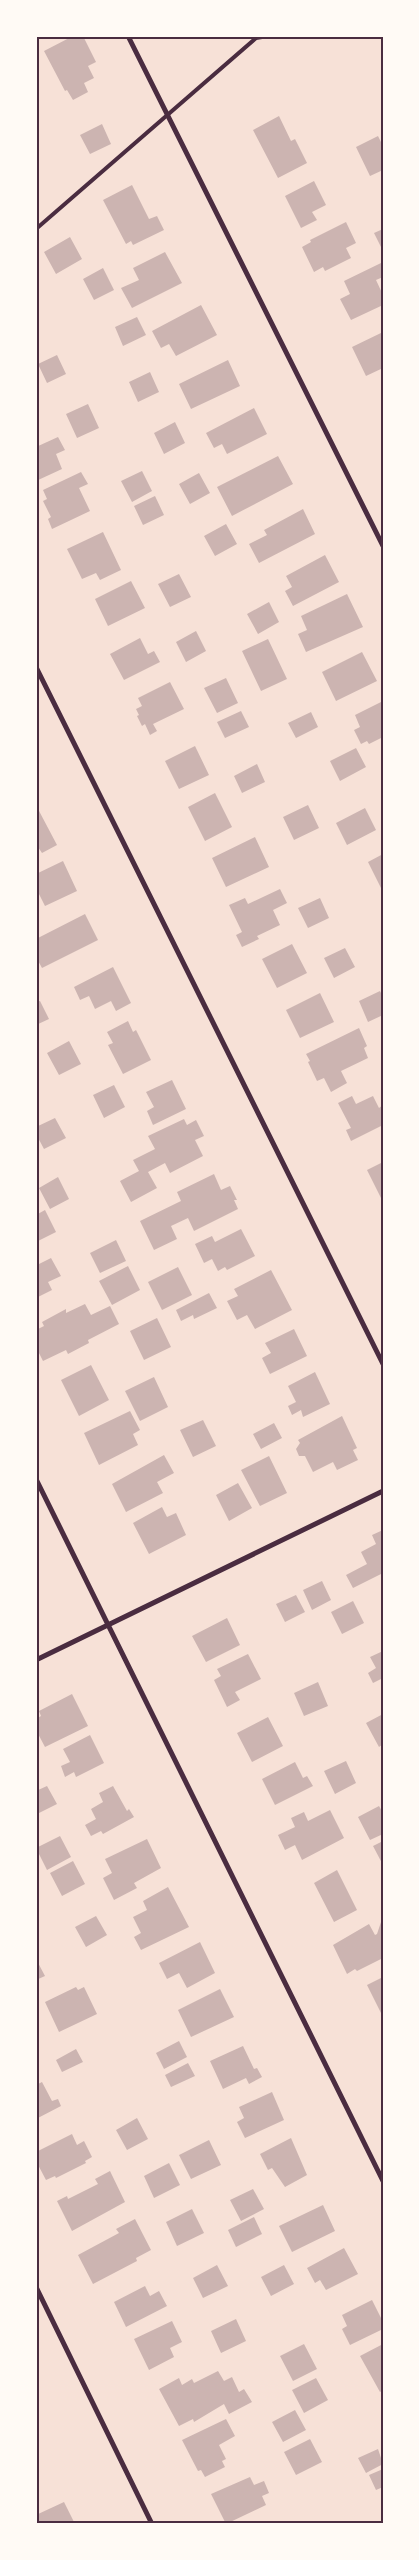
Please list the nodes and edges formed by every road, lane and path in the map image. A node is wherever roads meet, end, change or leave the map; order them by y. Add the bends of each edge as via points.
1 (128, 36) edge
2 (268, 36) edge
3 (167, 112) junction
4 (36, 229) edge
5 (383, 546) edge
6 (36, 667) edge
7 (383, 1364) edge
8 (36, 1479) edge
9 (383, 1490) edge
10 (108, 1624) junction
11 (36, 1660) edge
12 (383, 2181) edge
13 (36, 2287) edge
14 (152, 2524) edge

1 - 3 street
2 - 3 lane via 256,38
3 - 4 lane
3 - 5 street
6 - 7 street
8 - 10 street
9 - 10 street
10 - 11 street
10 - 12 street
13 - 14 street

